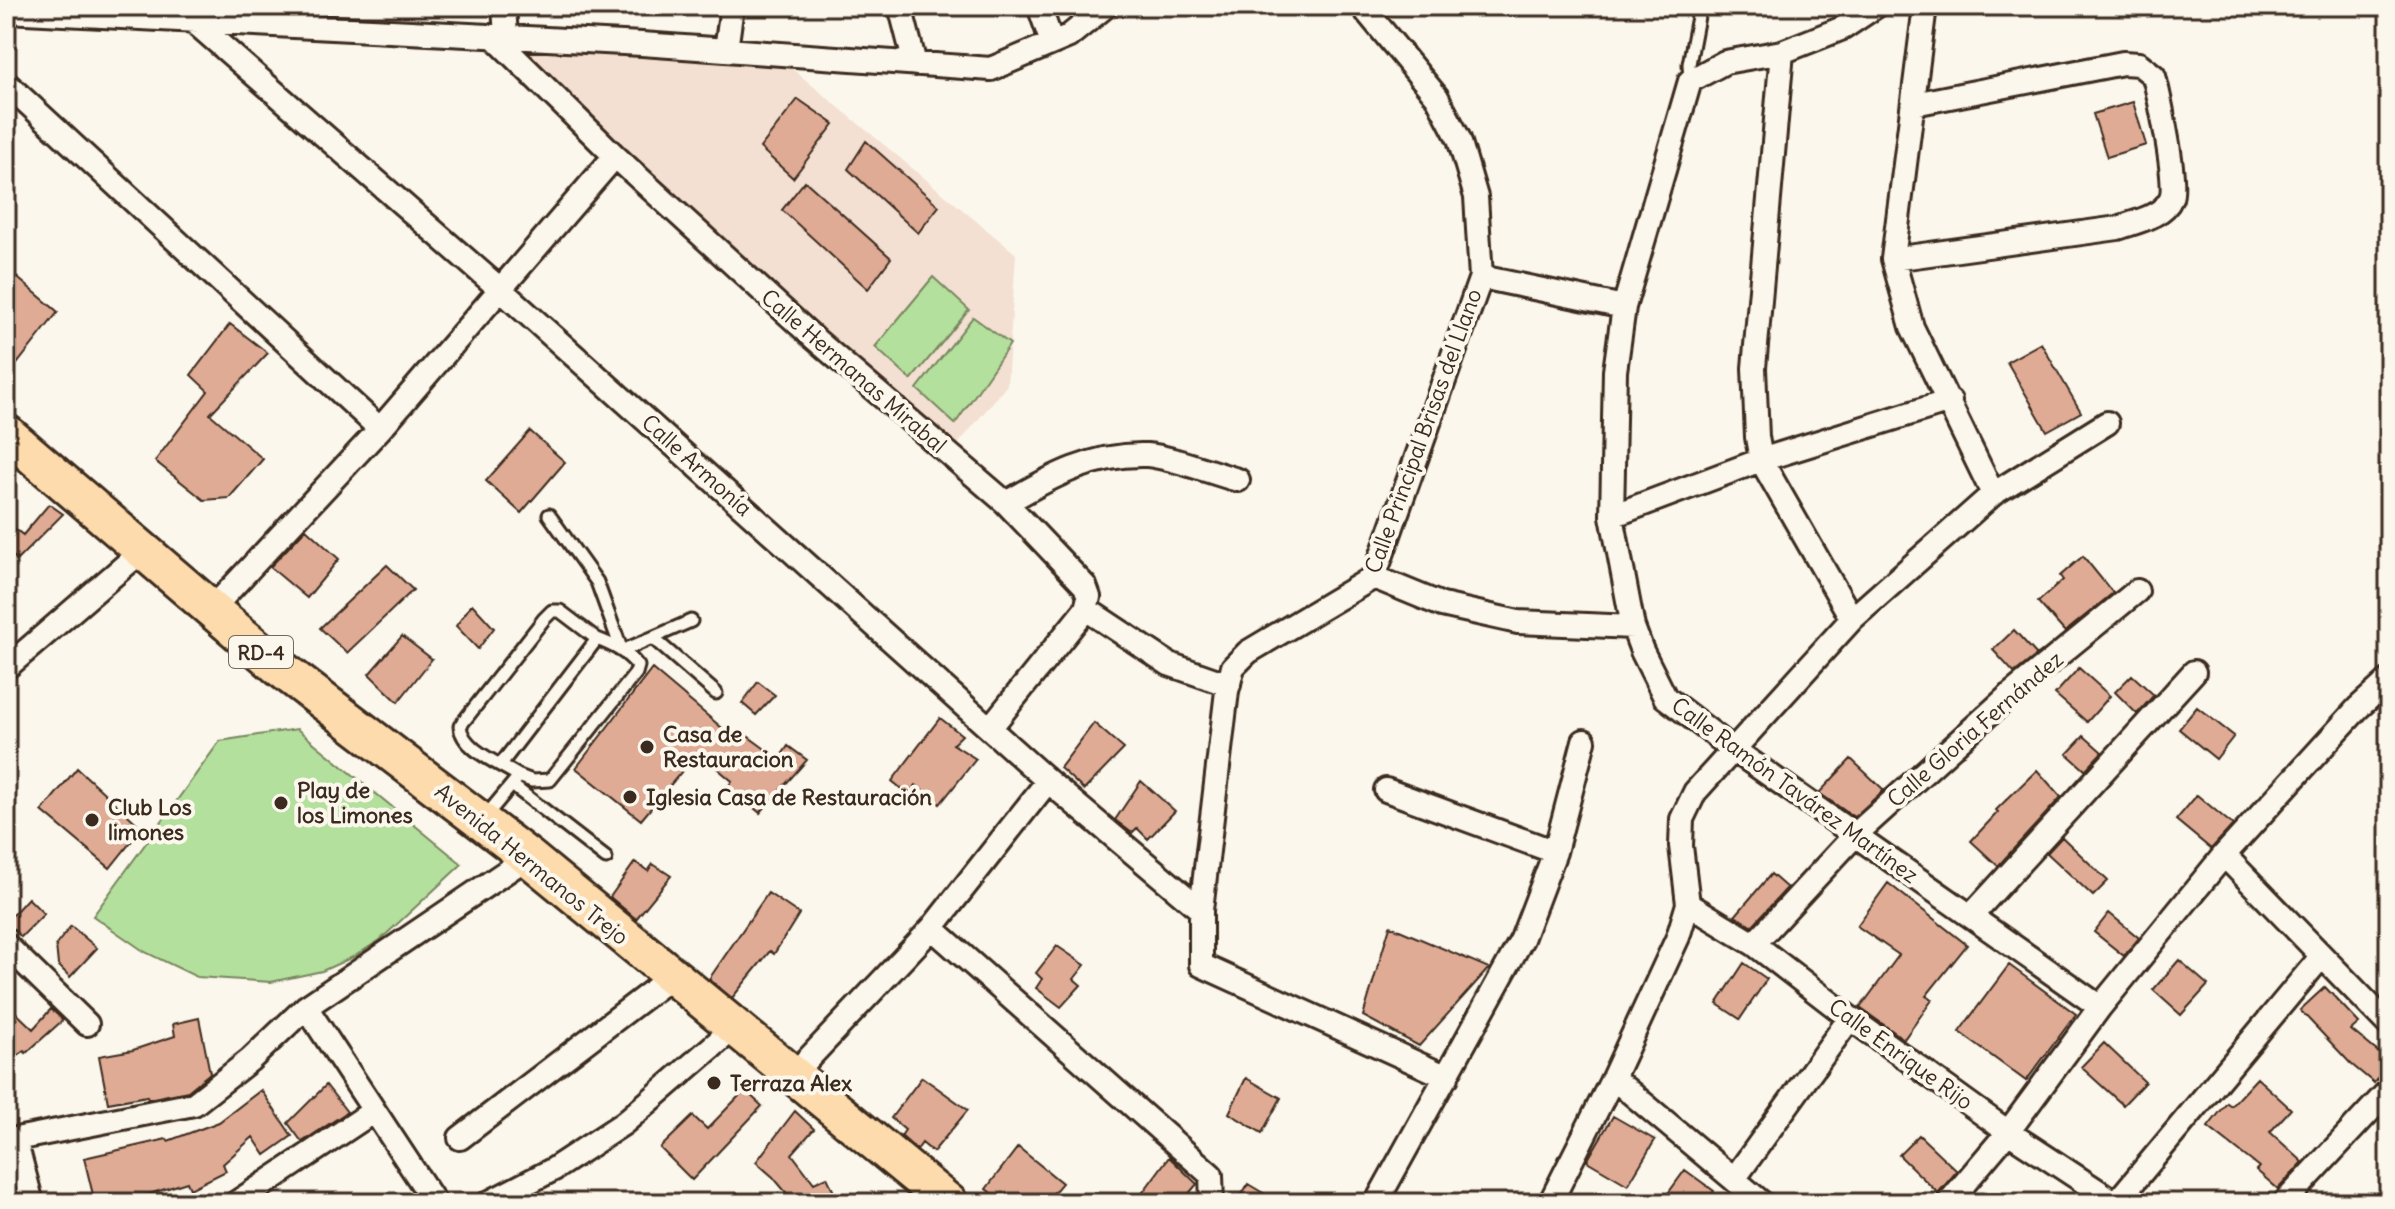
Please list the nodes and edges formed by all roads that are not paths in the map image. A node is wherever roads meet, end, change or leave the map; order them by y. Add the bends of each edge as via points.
1 (504, 6) edge
2 (732, 6) edge
3 (900, 6) edge
4 (1039, 6) edge
5 (1106, 6) edge
6 (1362, 6) edge
7 (1700, 6) edge
8 (1876, 6) edge
9 (1925, 6) edge
10 (6, 11) edge
11 (103, 11) edge
12 (192, 20) junction
13 (500, 36) junction
14 (1052, 43) junction
15 (726, 50) junction
16 (1782, 52) junction
17 (915, 64) junction
18 (1690, 81) junction
19 (6, 83) edge
20 (1914, 104) junction
21 (615, 156) junction
22 (1893, 259) junction
23 (1481, 277) junction
24 (501, 290) junction
25 (1624, 307) junction
26 (1950, 401) junction
27 (2107, 423) dead end
28 (380, 429) junction
29 (6, 433) edge
30 (1761, 460) junction
31 (1238, 480) dead end
32 (1993, 494) junction
33 (1006, 503) junction
34 (549, 515) dead end
35 (1612, 516) junction
36 (143, 550) junction
37 (1374, 577) junction
38 (2137, 591) dead end
39 (1086, 609) junction
40 (211, 610) junction
41 (1852, 619) junction
42 (691, 621) dead end
43 (1633, 627) junction
44 (597, 639) junction
45 (654, 639) junction
46 (622, 651) junction
47 (6, 668) edge
48 (2194, 672) dead end
49 (2389, 680) edge
50 (1229, 685) junction
51 (716, 693) dead end
52 (990, 728) junction
53 (1584, 741) dead end
54 (1734, 750) junction
55 (501, 764) junction
56 (516, 781) junction
57 (1048, 781) junction
58 (1386, 790) dead end
59 (481, 821) junction
60 (1856, 834) junction
61 (1555, 852) junction
62 (2224, 855) junction
63 (528, 857) junction
64 (606, 858) dead end
65 (1688, 904) junction
66 (1201, 910) junction
67 (1971, 916) junction
68 (932, 928) junction
69 (1754, 944) junction
70 (6, 945) edge
71 (2321, 957) junction
72 (671, 977) junction
73 (306, 1007) junction
74 (2100, 1007) junction
75 (1850, 1018) junction
76 (87, 1024) dead end
77 (2389, 1025) edge
78 (734, 1028) junction
79 (792, 1076) junction
80 (1447, 1077) junction
81 (1613, 1078) junction
82 (2389, 1090) edge
83 (374, 1111) junction
84 (2008, 1132) junction
85 (460, 1138) dead end
86 (10, 1140) edge
87 (1734, 1179) junction
88 (32, 1203) edge
89 (236, 1203) edge
90 (435, 1203) edge
91 (488, 1203) edge
92 (949, 1203) edge
93 (1212, 1203) edge
94 (1376, 1203) edge
95 (1550, 1203) edge
96 (1762, 1203) edge
97 (1948, 1203) edge
98 (2116, 1203) edge
99 (2284, 1203) edge

1 - 13 street
2 - 15 street
3 - 17 street
4 - 14 street
5 - 14 street
6 - 23 street, Calle Principal Brisas del Llano via 1437,97 1459,139 1476,197
7 - 18 lane
8 - 16 street via 1843,28
9 - 20 street
10 - 11 street
11 - 12 street
12 - 13 street
12 - 24 street, Calle Armonía
13 - 15 street
13 - 21 street, Calle Hermanas Mirabal
14 - 17 street via 991,69
15 - 17 street
16 - 18 street via 1725,62
16 - 30 street via 1754,368
18 - 25 street, Calle Ramón Tavárez Martínez
19 - 28 street
20 - 22 street
20 - 22 street via 2139,64 2154,76 2172,197 2152,215 2118,228
21 - 24 street
21 - 33 street, Calle Hermanas Mirabal via 815,339
22 - 26 street via 1912,327
23 - 25 street
23 - 37 street, Calle Principal Brisas del Llano
24 - 28 street
24 - 52 street, Calle Armonía
25 - 35 street, Calle Ramón Tavárez Martínez via 1615,371
26 - 30 street
26 - 32 street
27 - 32 street
28 - 40 street
29 - 36 main road, Avenida Hermanos Trejo / RD-4
30 - 35 street
30 - 41 street
31 - 33 street via 1149,455 1127,456 1070,467
32 - 41 street
33 - 39 street, Calle Hermanas Mirabal via 1085,586
34 - 46 lane via 597,582
35 - 43 street, Calle Ramón Tavárez Martínez
36 - 40 main road, Avenida Hermanos Trejo / RD-4
36 - 47 street
37 - 43 street via 1442,605 1518,622
37 - 50 street, Calle Principal Brisas del Llano via 1248,652 1233,667
38 - 60 street, Calle Gloria Fernández via 2011,694
39 - 50 street via 1169,664
39 - 52 street
40 - 59 main road, Avenida Hermanos Trejo / RD-4
41 - 54 street
42 - 45 lane
43 - 54 street, Calle Ramón Tavárez Martínez via 1665,697
44 - 46 lane
44 - 55 lane
44 - 55 lane via 564,613 552,611 463,720 464,740
45 - 46 lane
45 - 51 lane
46 - 56 lane via 636,663 636,673 565,765 543,783
48 - 67 street
49 - 62 street
50 - 66 street, Calle Principal Brisas del Llano
52 - 57 street, Calle Armonía
53 - 61 street
54 - 60 street, Calle Ramón Tavárez Martínez
54 - 65 street via 1695,792 1682,819
55 - 56 lane
56 - 59 lane
56 - 64 lane
57 - 66 street, Calle Armonía
57 - 68 street
58 - 61 street
59 - 63 main road, Avenida Hermanos Trejo / RD-4
60 - 67 street, Calle Ramón Tavárez Martínez
60 - 69 street, Calle Gloria Fernández
61 - 80 street via 1522,939
62 - 71 street
62 - 74 street
63 - 72 main road, Avenida Hermanos Trejo / RD-4
63 - 73 street
65 - 69 street, Calle Enrique Rijo
65 - 81 street
66 - 80 street, Calle Principal Brisas del Llano via 1201,965
67 - 74 street, Calle Ramón Tavárez Martínez
68 - 79 street
68 - 93 street via 1211,1175
69 - 75 street, Calle Enrique Rijo
70 - 76 street
71 - 77 street
71 - 98 street
72 - 78 main road, Avenida Hermanos Trejo / RD-4
72 - 85 street
73 - 83 street
73 - 86 street via 194,1104
74 - 84 street
75 - 84 street, Calle Enrique Rijo
75 - 87 street
78 - 79 main road, Avenida Hermanos Trejo / RD-4
78 - 91 street via 624,1123 554,1169
79 - 92 main road, Avenida Hermanos Trejo / RD-4
80 - 94 street
81 - 87 street
81 - 95 street
82 - 99 street
83 - 89 street
83 - 90 street
84 - 97 street
84 - 98 street, Calle Enrique Rijo
86 - 88 street
87 - 96 street

